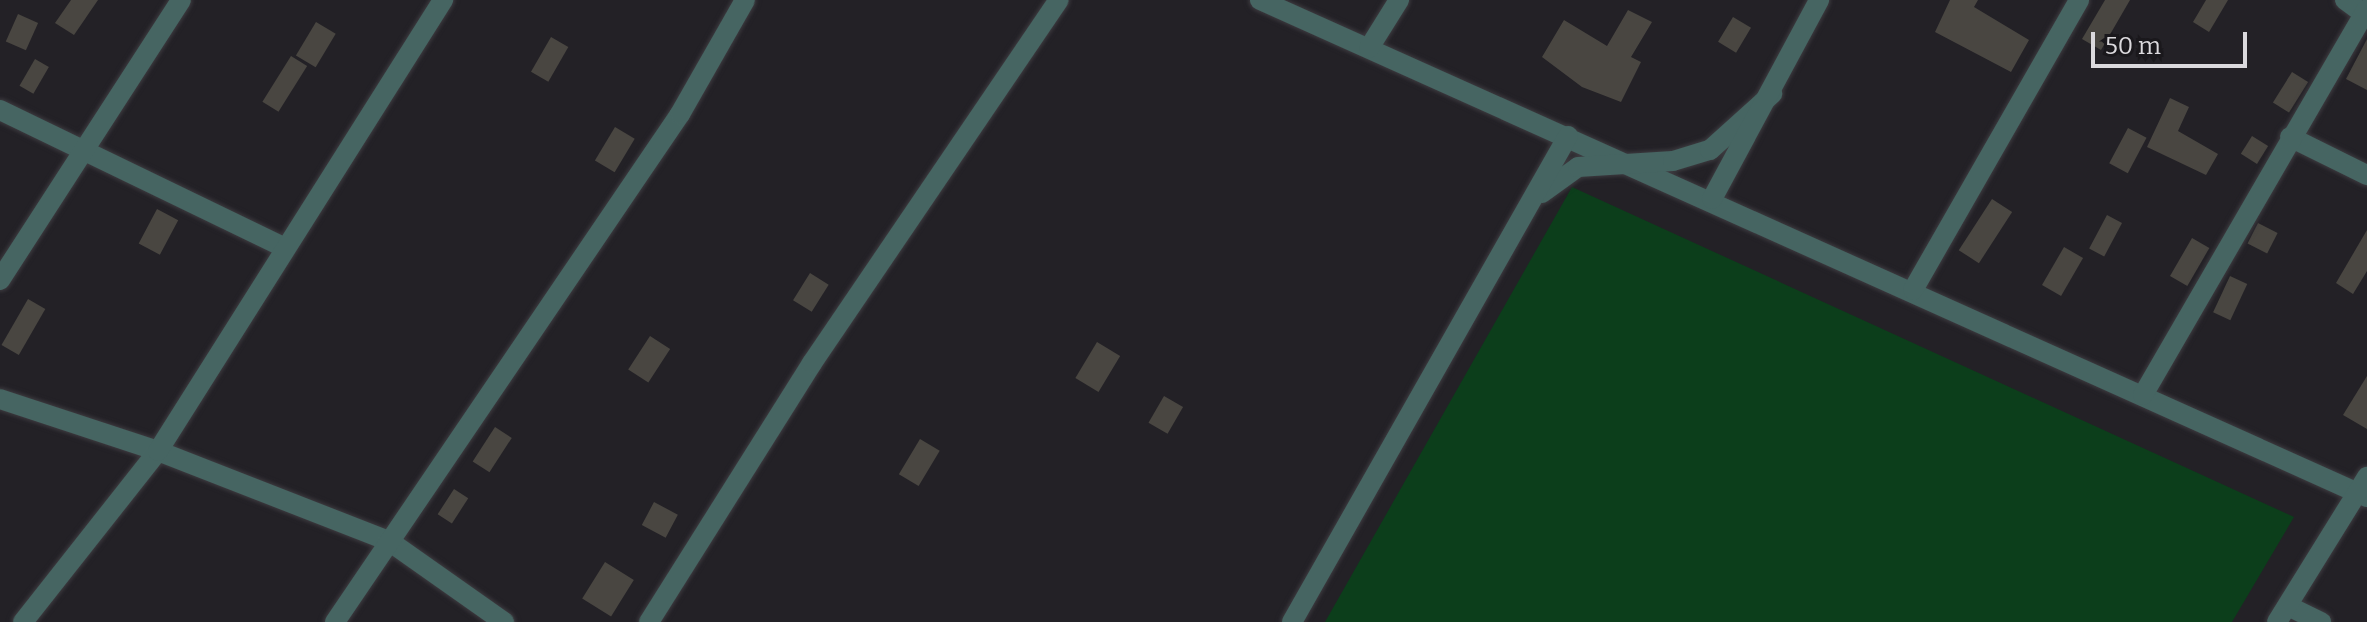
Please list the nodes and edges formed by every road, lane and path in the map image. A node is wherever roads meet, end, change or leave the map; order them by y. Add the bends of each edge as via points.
1 (181, 0) edge
2 (443, 0) edge
3 (745, 0) edge
4 (1059, 0) edge
5 (1260, 0) edge
6 (1399, 0) edge
7 (1819, 0) edge
8 (2079, 0) edge
9 (2345, 0) edge
10 (2366, 13) edge
11 (1369, 48) junction
12 (1772, 94) junction
13 (0, 110) edge
14 (1568, 136) junction
15 (2290, 137) junction
16 (83, 147) junction
17 (1628, 161) junction
18 (2367, 175) edge
19 (1712, 199) junction
20 (1528, 207) junction
21 (285, 248) junction
22 (0, 280) edge
23 (1913, 290) junction
24 (2143, 395) junction
25 (0, 399) edge
26 (158, 451) junction
27 (2364, 489) edge
28 (389, 541) junction
29 (2283, 614) edge
30 (23, 622) edge
31 (335, 622) edge
32 (504, 622) edge
33 (649, 622) edge
34 (1292, 622) edge
35 (2321, 622) edge

1 - 16 street
2 - 21 street
3 - 28 street via 680,114
4 - 33 street via 812,363
5 - 11 street
6 - 11 street
7 - 12 street
8 - 23 street
9 - 10 street
10 - 15 street
11 - 14 street
12 - 17 street via 1710,150 1673,161
12 - 19 street
13 - 16 street
14 - 17 street
14 - 20 street
15 - 18 street
15 - 24 street
16 - 21 street
16 - 22 street
17 - 19 street
17 - 20 street via 1578,167
19 - 23 street
20 - 34 street
21 - 26 street
23 - 24 street
24 - 27 street
25 - 26 street
26 - 28 street
26 - 30 street
27 - 29 street
28 - 31 street
28 - 32 street
29 - 35 street

